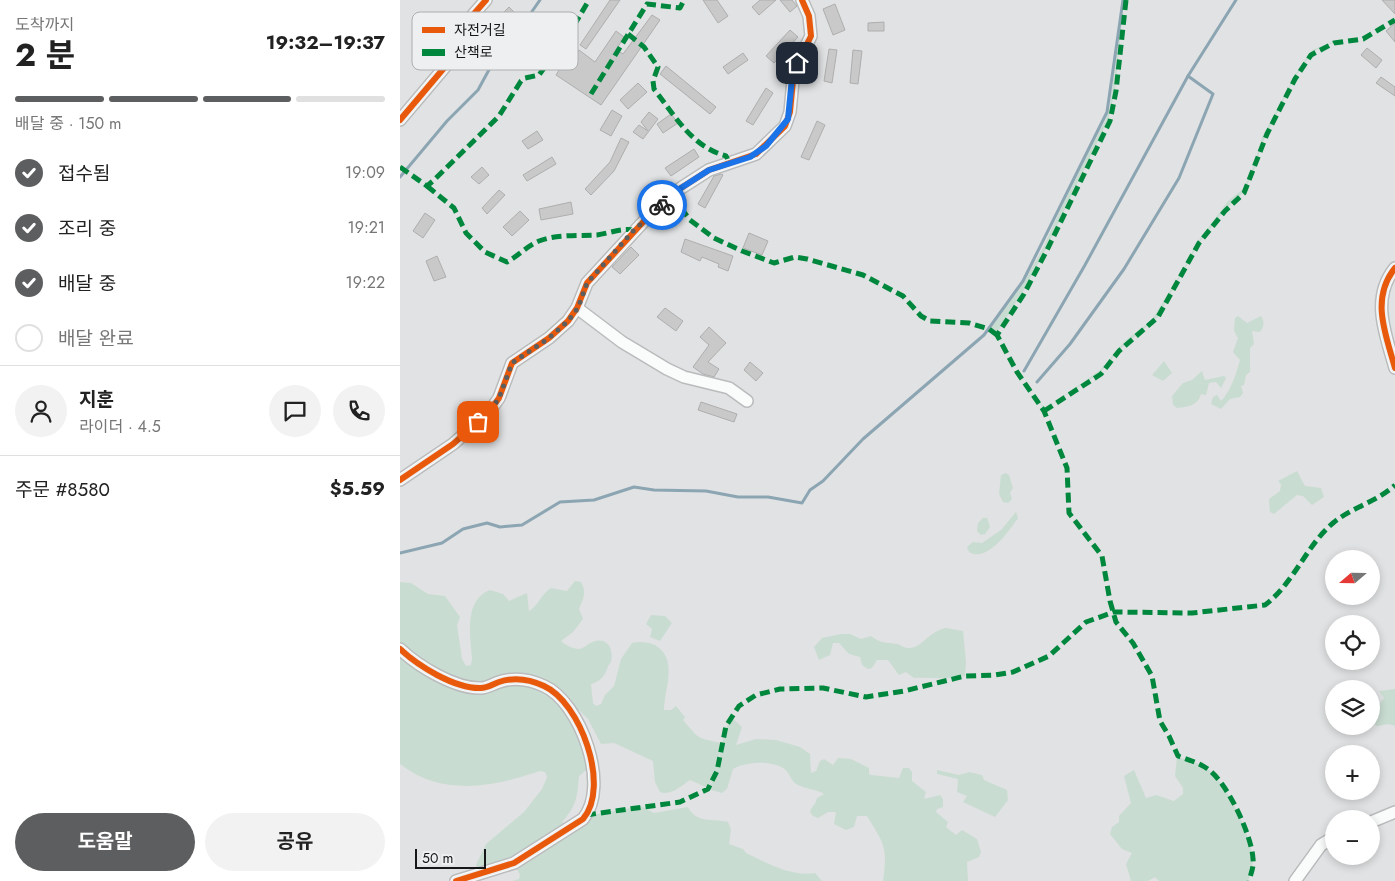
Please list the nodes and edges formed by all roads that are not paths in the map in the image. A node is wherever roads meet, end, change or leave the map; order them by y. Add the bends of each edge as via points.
1 (486, 0) edge
2 (802, 0) edge
3 (475, 12) edge
4 (442, 70) edge
5 (400, 120) edge
6 (1395, 268) edge
7 (578, 308) junction
8 (1395, 368) edge
9 (747, 401) dead end
10 (400, 480) edge
11 (400, 649) edge
12 (1395, 812) edge
13 (1380, 818) edge
14 (1325, 843) edge
15 (456, 881) edge
16 (1295, 881) edge

1 - 3 street
2 - 7 street via 809,16 811,36 794,70 790,112 785,126 756,154 715,167 672,196 634,230 587,283
4 - 5 street
6 - 8 street via 1386,281 1381,312
7 - 9 street via 622,342 667,368 684,377 729,388
7 - 10 street via 557,332 512,363 499,398 489,412 453,444
11 - 15 street via 424,668 466,686 482,688 521,679 552,690 570,710 592,759 591,800 583,819 514,863
12 - 13 street
14 - 16 street

